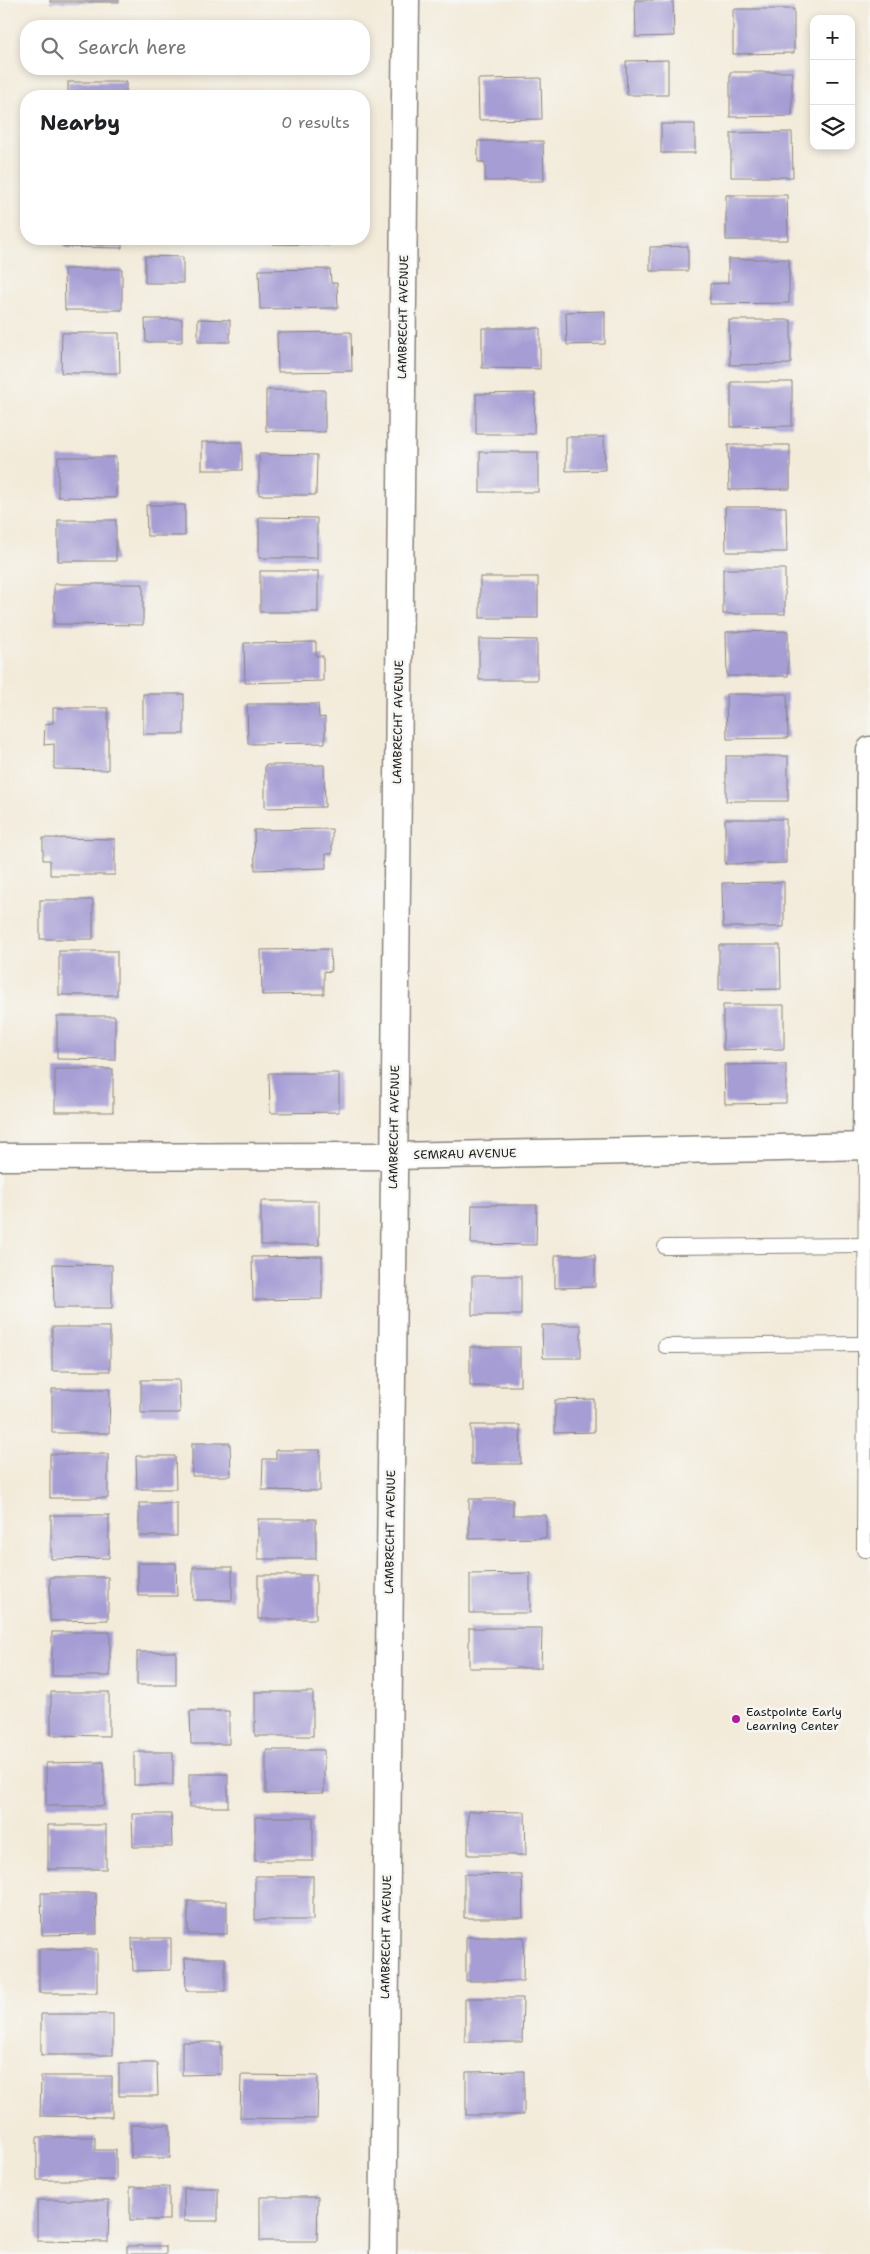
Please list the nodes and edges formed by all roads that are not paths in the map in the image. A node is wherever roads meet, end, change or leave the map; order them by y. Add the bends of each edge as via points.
1 (406, 0) edge
2 (870, 750) edge
3 (868, 1146) edge
4 (394, 1156) junction
5 (0, 1157) edge
6 (865, 1245) junction
7 (665, 1247) dead end
8 (865, 1344) junction
9 (665, 1346) dead end
10 (870, 1550) edge
11 (383, 2254) edge

1 - 4 street, LAMBRECHT AVENUE
2 - 3 street
3 - 4 street, SEMRAU AVENUE
3 - 6 lane
4 - 5 street, SEMRAU AVENUE
4 - 11 street, LAMBRECHT AVENUE
6 - 7 lane
6 - 8 lane
8 - 9 lane
8 - 10 lane via 864,1550

